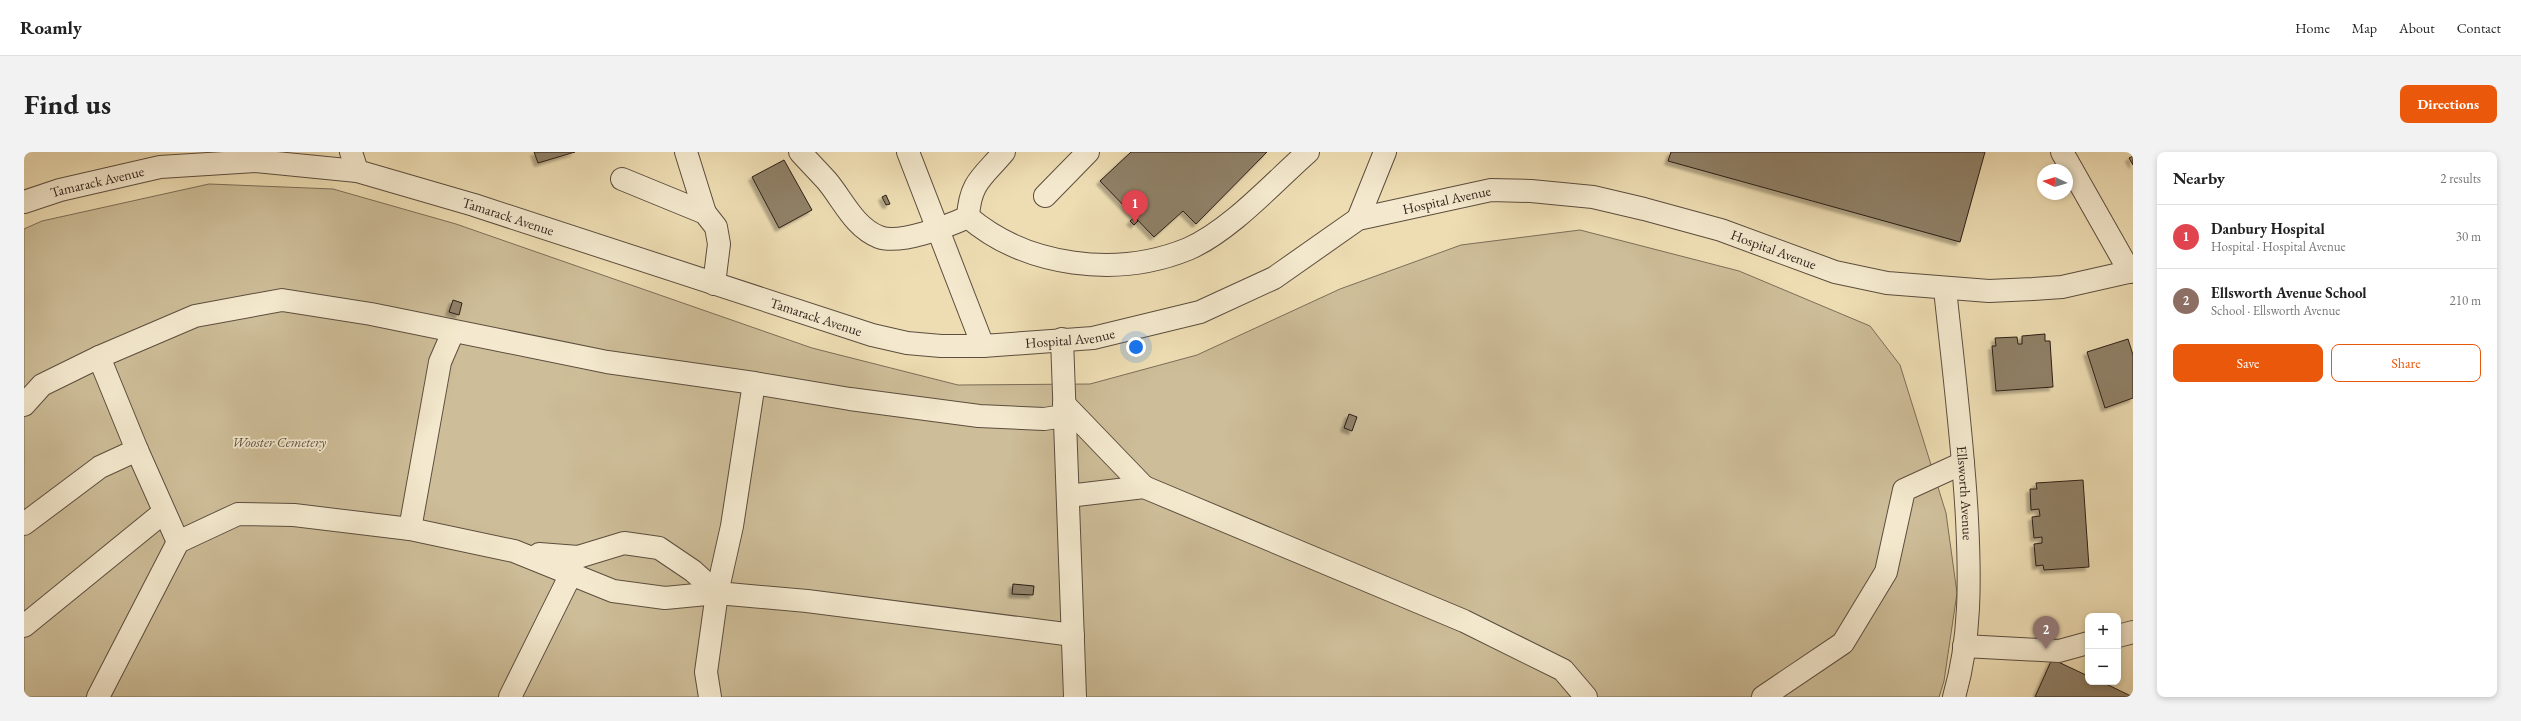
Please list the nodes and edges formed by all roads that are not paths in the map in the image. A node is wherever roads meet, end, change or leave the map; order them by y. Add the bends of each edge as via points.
1 (686, 152) edge
2 (800, 152) edge
3 (908, 152) edge
4 (1004, 152) edge
5 (1088, 152) edge
6 (1308, 152) edge
7 (1385, 152) edge
8 (2062, 152) edge
9 (354, 162) edge
10 (622, 179) dead end
11 (1045, 196) dead end
12 (24, 202) edge
13 (705, 213) junction
14 (968, 217) junction
15 (1358, 219) junction
16 (938, 230) junction
17 (2132, 271) edge
18 (714, 284) junction
19 (1945, 289) junction
20 (453, 332) junction
21 (1062, 339) junction
22 (983, 346) junction
23 (99, 357) junction
24 (754, 383) junction
25 (24, 405) edge
26 (1064, 410) junction
27 (137, 450) junction
28 (1963, 463) junction
29 (1144, 487) junction
30 (1068, 496) junction
31 (164, 512) junction
32 (24, 524) edge
33 (410, 529) junction
34 (178, 542) junction
35 (514, 551) junction
36 (571, 574) junction
37 (717, 593) junction
38 (24, 626) edge
39 (2133, 632) edge
40 (1073, 635) junction
41 (2121, 635) edge
42 (2085, 644) edge
43 (1964, 646) junction
44 (98, 697) edge
45 (510, 697) edge
46 (710, 697) edge
47 (1075, 697) edge
48 (1586, 697) edge
49 (1763, 697) edge
50 (1954, 697) edge

1 - 13 street
2 - 16 street via 828,182 851,216 879,237 894,238
3 - 16 street
4 - 14 street via 975,185 969,197
5 - 11 street
6 - 14 street via 1228,224 1189,248 1135,264 1089,265 1048,257 1006,243 987,233
7 - 15 street
8 - 17 street
9 - 12 street, Tamarack Avenue via 256,160 160,167 60,190
9 - 18 street, Tamarack Avenue via 474,205
10 - 13 street
13 - 18 street via 716,227 719,244
14 - 16 street
15 - 19 street, Hospital Avenue via 1491,190 1593,197 1721,230 1835,272 1887,283
15 - 21 street, Hospital Avenue via 1274,278 1200,312 1093,338
16 - 22 street
17 - 19 street, Hospital Avenue via 2055,288 1989,291
18 - 22 street, Tamarack Avenue via 872,335 907,343
19 - 28 street, Ellsworth Avenue
20 - 23 street via 371,314 282,300 194,316
20 - 24 street via 607,362
20 - 33 street via 440,362
21 - 22 street, Hospital Avenue
21 - 26 street
23 - 25 street via 42,385
23 - 27 street
24 - 26 street via 850,400 979,416 1044,419
24 - 37 street via 732,526
26 - 29 street
26 - 30 street
27 - 31 street
27 - 32 street via 100,467
28 - 43 street, Ellsworth Avenue via 1970,587
28 - 49 street via 1904,490 1886,572 1843,643
29 - 30 street
29 - 48 street via 1464,621 1563,670
30 - 40 street
31 - 34 street
31 - 38 street
33 - 34 street via 294,515 238,514
33 - 35 street
34 - 44 street
35 - 36 street
35 - 37 street via 578,557 624,542 659,548 693,571
36 - 37 street via 613,591 665,598
36 - 45 street
37 - 40 street via 807,601
37 - 46 street via 706,672
39 - 41 street
40 - 47 street
42 - 43 street via 2059,651
43 - 50 street, Ellsworth Avenue

